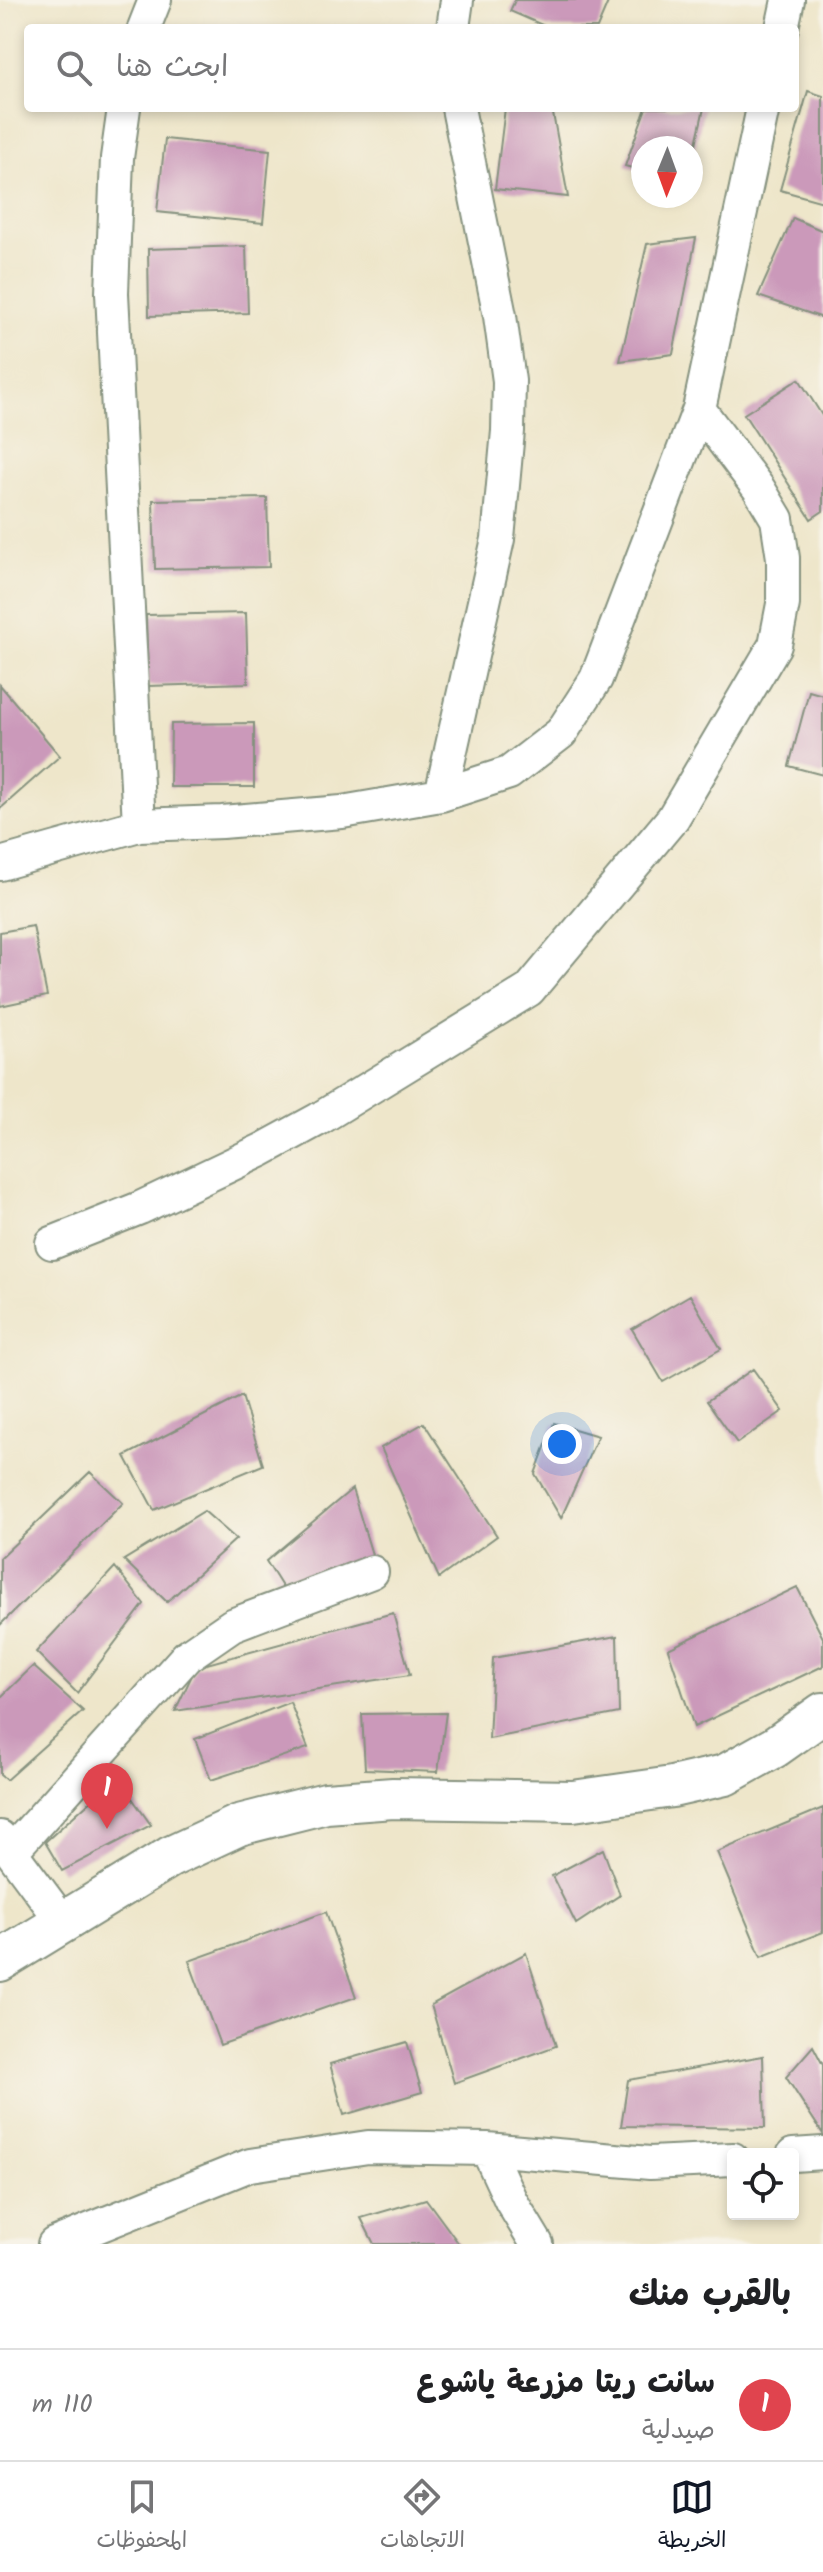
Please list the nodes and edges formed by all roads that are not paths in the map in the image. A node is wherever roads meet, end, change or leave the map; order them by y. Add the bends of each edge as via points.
1 (155, 0) edge
2 (457, 0) edge
3 (788, 0) edge
4 (146, 24) edge
5 (454, 24) edge
6 (783, 24) edge
7 (124, 112) edge
8 (459, 112) edge
9 (762, 112) edge
10 (699, 409) junction
11 (441, 795) junction
12 (139, 825) junction
13 (0, 864) edge
14 (52, 1243) dead end
15 (372, 1572) dead end
16 (823, 1713) edge
17 (6, 1845) edge
18 (63, 1922) junction
19 (0, 1961) edge
20 (487, 2149) junction
21 (823, 2153) edge
22 (799, 2155) edge
23 (727, 2159) edge
24 (54, 2244) edge
25 (537, 2244) edge

1 - 4 street
2 - 5 street
3 - 6 street
7 - 12 street via 112,293
8 - 11 street via 500,316 509,381 508,431 498,539
9 - 10 street
10 - 11 street via 596,679 561,733 509,773
10 - 14 street via 777,519 783,604 775,645 673,818 529,990 262,1150
11 - 12 street via 342,812
12 - 13 street
15 - 17 street via 232,1625 187,1656
16 - 18 street via 725,1775 672,1787 573,1801 393,1798 326,1803 239,1825 170,1857
17 - 18 street
18 - 19 street
20 - 23 street via 650,2163
20 - 24 street via 368,2147 250,2165
20 - 25 street
21 - 22 street

